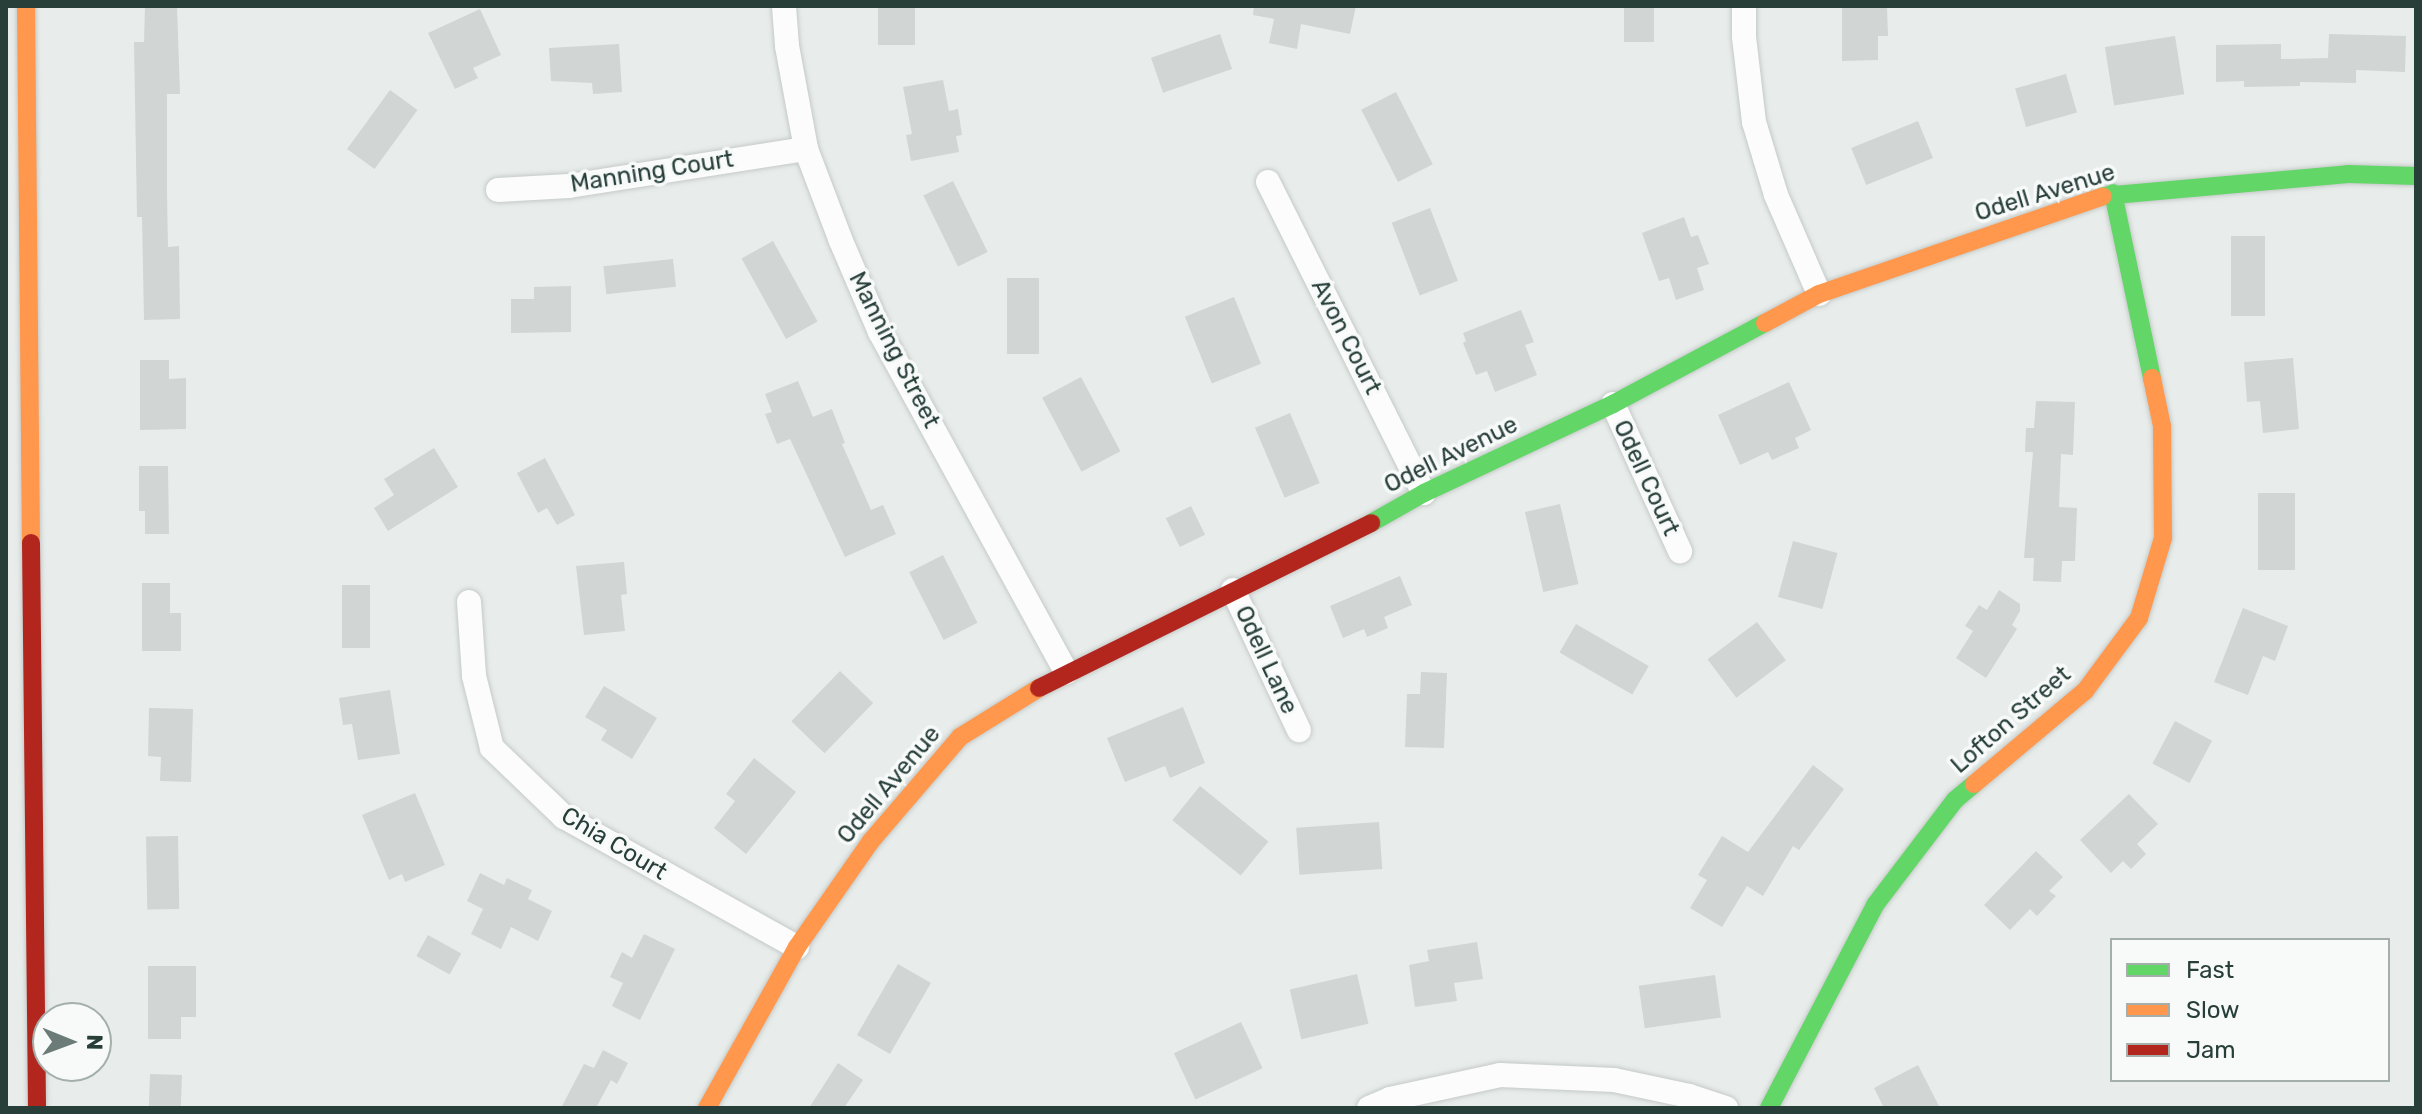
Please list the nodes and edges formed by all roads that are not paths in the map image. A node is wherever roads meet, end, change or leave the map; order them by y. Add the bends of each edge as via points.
1 (26, 6) edge
2 (784, 6) edge
3 (1744, 6) edge
4 (806, 149) junction
5 (2416, 176) edge
6 (1268, 182) dead end
7 (17, 184) edge
8 (498, 190) dead end
9 (2113, 193) junction
10 (1819, 294) junction
11 (1613, 404) junction
12 (1424, 493) junction
13 (1680, 551) dead end
14 (1233, 590) junction
15 (469, 602) dead end
16 (1066, 672) junction
17 (1299, 730) dead end
18 (797, 947) junction
19 (37, 1108) edge
20 (707, 1108) edge
21 (1369, 1108) edge
22 (1726, 1108) edge
23 (1769, 1108) edge

1 - 7 street
2 - 4 street, Manning Street
3 - 10 street via 1754,122 1776,195
4 - 8 street, Manning Court via 569,186
4 - 16 street, Manning Street via 880,332
5 - 9 street, Odell Avenue via 2348,174
6 - 12 street, Avon Court
7 - 19 street
9 - 10 street, Odell Avenue
9 - 23 street, Lofton Street via 2162,426 2163,538 2139,618 2085,691 1955,800 1875,905
10 - 11 street, Odell Avenue
11 - 12 street, Odell Avenue
11 - 13 street, Odell Court
12 - 14 street, Odell Avenue
14 - 16 street, Odell Avenue
14 - 17 street, Odell Lane
15 - 18 street, Chia Court via 474,676 492,748 564,817
16 - 18 street, Odell Avenue via 960,737 871,841
18 - 20 street, Odell Avenue
21 - 22 street via 1500,1075 1614,1080

